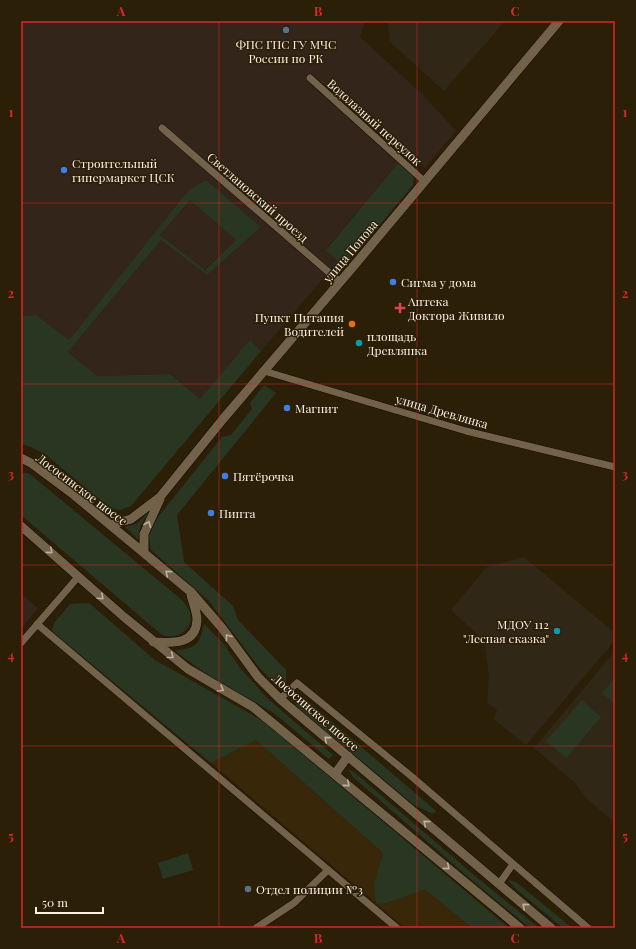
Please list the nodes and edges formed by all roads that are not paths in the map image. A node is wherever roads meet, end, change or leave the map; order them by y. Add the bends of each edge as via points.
1 (559, 21) edge
2 (310, 78) dead end
3 (162, 128) dead end
4 (424, 181) junction
5 (340, 282) junction
6 (264, 371) junction
7 (21, 458) edge
8 (31, 463) junction
9 (21, 464) edge
10 (615, 466) edge
11 (160, 497) junction
12 (111, 525) junction
13 (21, 526) edge
14 (144, 553) junction
15 (78, 577) junction
16 (191, 592) junction
17 (37, 624) junction
18 (153, 642) junction
19 (21, 643) edge
20 (280, 699) junction
21 (348, 756) junction
22 (335, 774) junction
23 (513, 864) junction
24 (328, 870) junction
25 (499, 884) junction
26 (256, 928) edge
27 (397, 928) edge
28 (520, 928) edge
29 (551, 928) edge
30 (588, 928) edge

1 - 4 street, улица Попова
2 - 4 street, Водолазный переулок
3 - 5 street, Светлановский проезд
4 - 5 street, улица Попова
5 - 6 street, улица Попова
6 - 10 street, улица Древлянка via 466,431
6 - 11 street, улица Попова
7 - 8 street, Лососинское шоссе
8 - 9 street
8 - 12 street, Лососинское шоссе
11 - 12 street, улица Попова via 131,519
14 -> 11 street, улица Попова via 144,534
12 - 14 street, Лососинское шоссе
13 -> 15 street
16 -> 14 street, Лососинское шоссе
15 - 17 street
15 -> 18 street
16 - 18 street via 197,618 196,629 190,638 180,642
20 -> 16 street, Лососинское шоссе via 258,676
17 - 19 street
17 - 24 street
18 -> 22 street via 188,669 252,707
21 -> 20 street, Лососинское шоссе
20 - 23 street via 297,683
21 - 22 street
25 -> 21 street, Лососинское шоссе
22 -> 28 street
23 - 25 street
23 - 30 street
24 - 26 street via 294,903
24 - 27 street
29 -> 25 street, Лососинское шоссе

